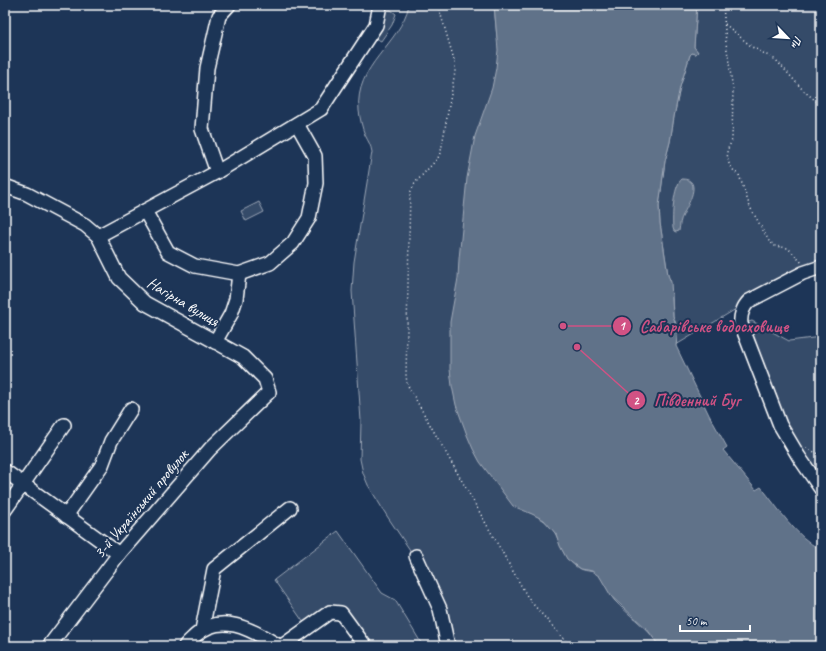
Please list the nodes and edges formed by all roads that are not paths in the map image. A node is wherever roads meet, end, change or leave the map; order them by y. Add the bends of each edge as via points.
1 (229, 5) edge
2 (380, 5) edge
3 (297, 124) junction
4 (217, 172) junction
5 (5, 186) edge
6 (146, 211) junction
7 (98, 236) junction
8 (819, 268) edge
9 (239, 274) junction
10 (215, 342) junction
11 (269, 392) joint
12 (131, 409) dead end
13 (64, 425) dead end
14 (5, 471) edge
15 (24, 485) junction
16 (821, 489) edge
17 (290, 508) dead end
18 (5, 510) edge
19 (66, 516) junction
20 (119, 554) junction
21 (416, 556) dead end
22 (202, 630) junction
23 (185, 645) edge
24 (49, 646) edge
25 (280, 646) edge
26 (366, 646) edge
27 (448, 646) edge

1 - 4 street via 219,16 207,68 202,129
2 - 3 street via 376,25 322,109
3 - 4 street
3 - 9 street via 315,156 316,183 309,218 293,243 270,263
4 - 6 street
5 - 7 street, Нагірна вулиця via 72,217
6 - 7 street
6 - 9 street via 168,252 195,266
7 - 10 street, Нагірна вулиця via 119,278 145,303
8 - 16 street via 803,273 749,301 742,311 741,324 780,425
9 - 10 street via 231,314
10 - 11 street, Нагірна вулиця via 243,357 265,379
11 - 20 street, 3-й Український провулок via 210,449
12 - 19 street via 111,441 102,465
13 - 15 street
14 - 15 street
15 - 18 street
15 - 19 street
17 - 22 street via 214,569
19 - 20 street
20 - 24 street, 3-й Український провулок
21 - 27 street via 440,609
22 - 23 street
22 - 25 street via 216,624 235,624
25 - 26 street via 330,612 341,613

